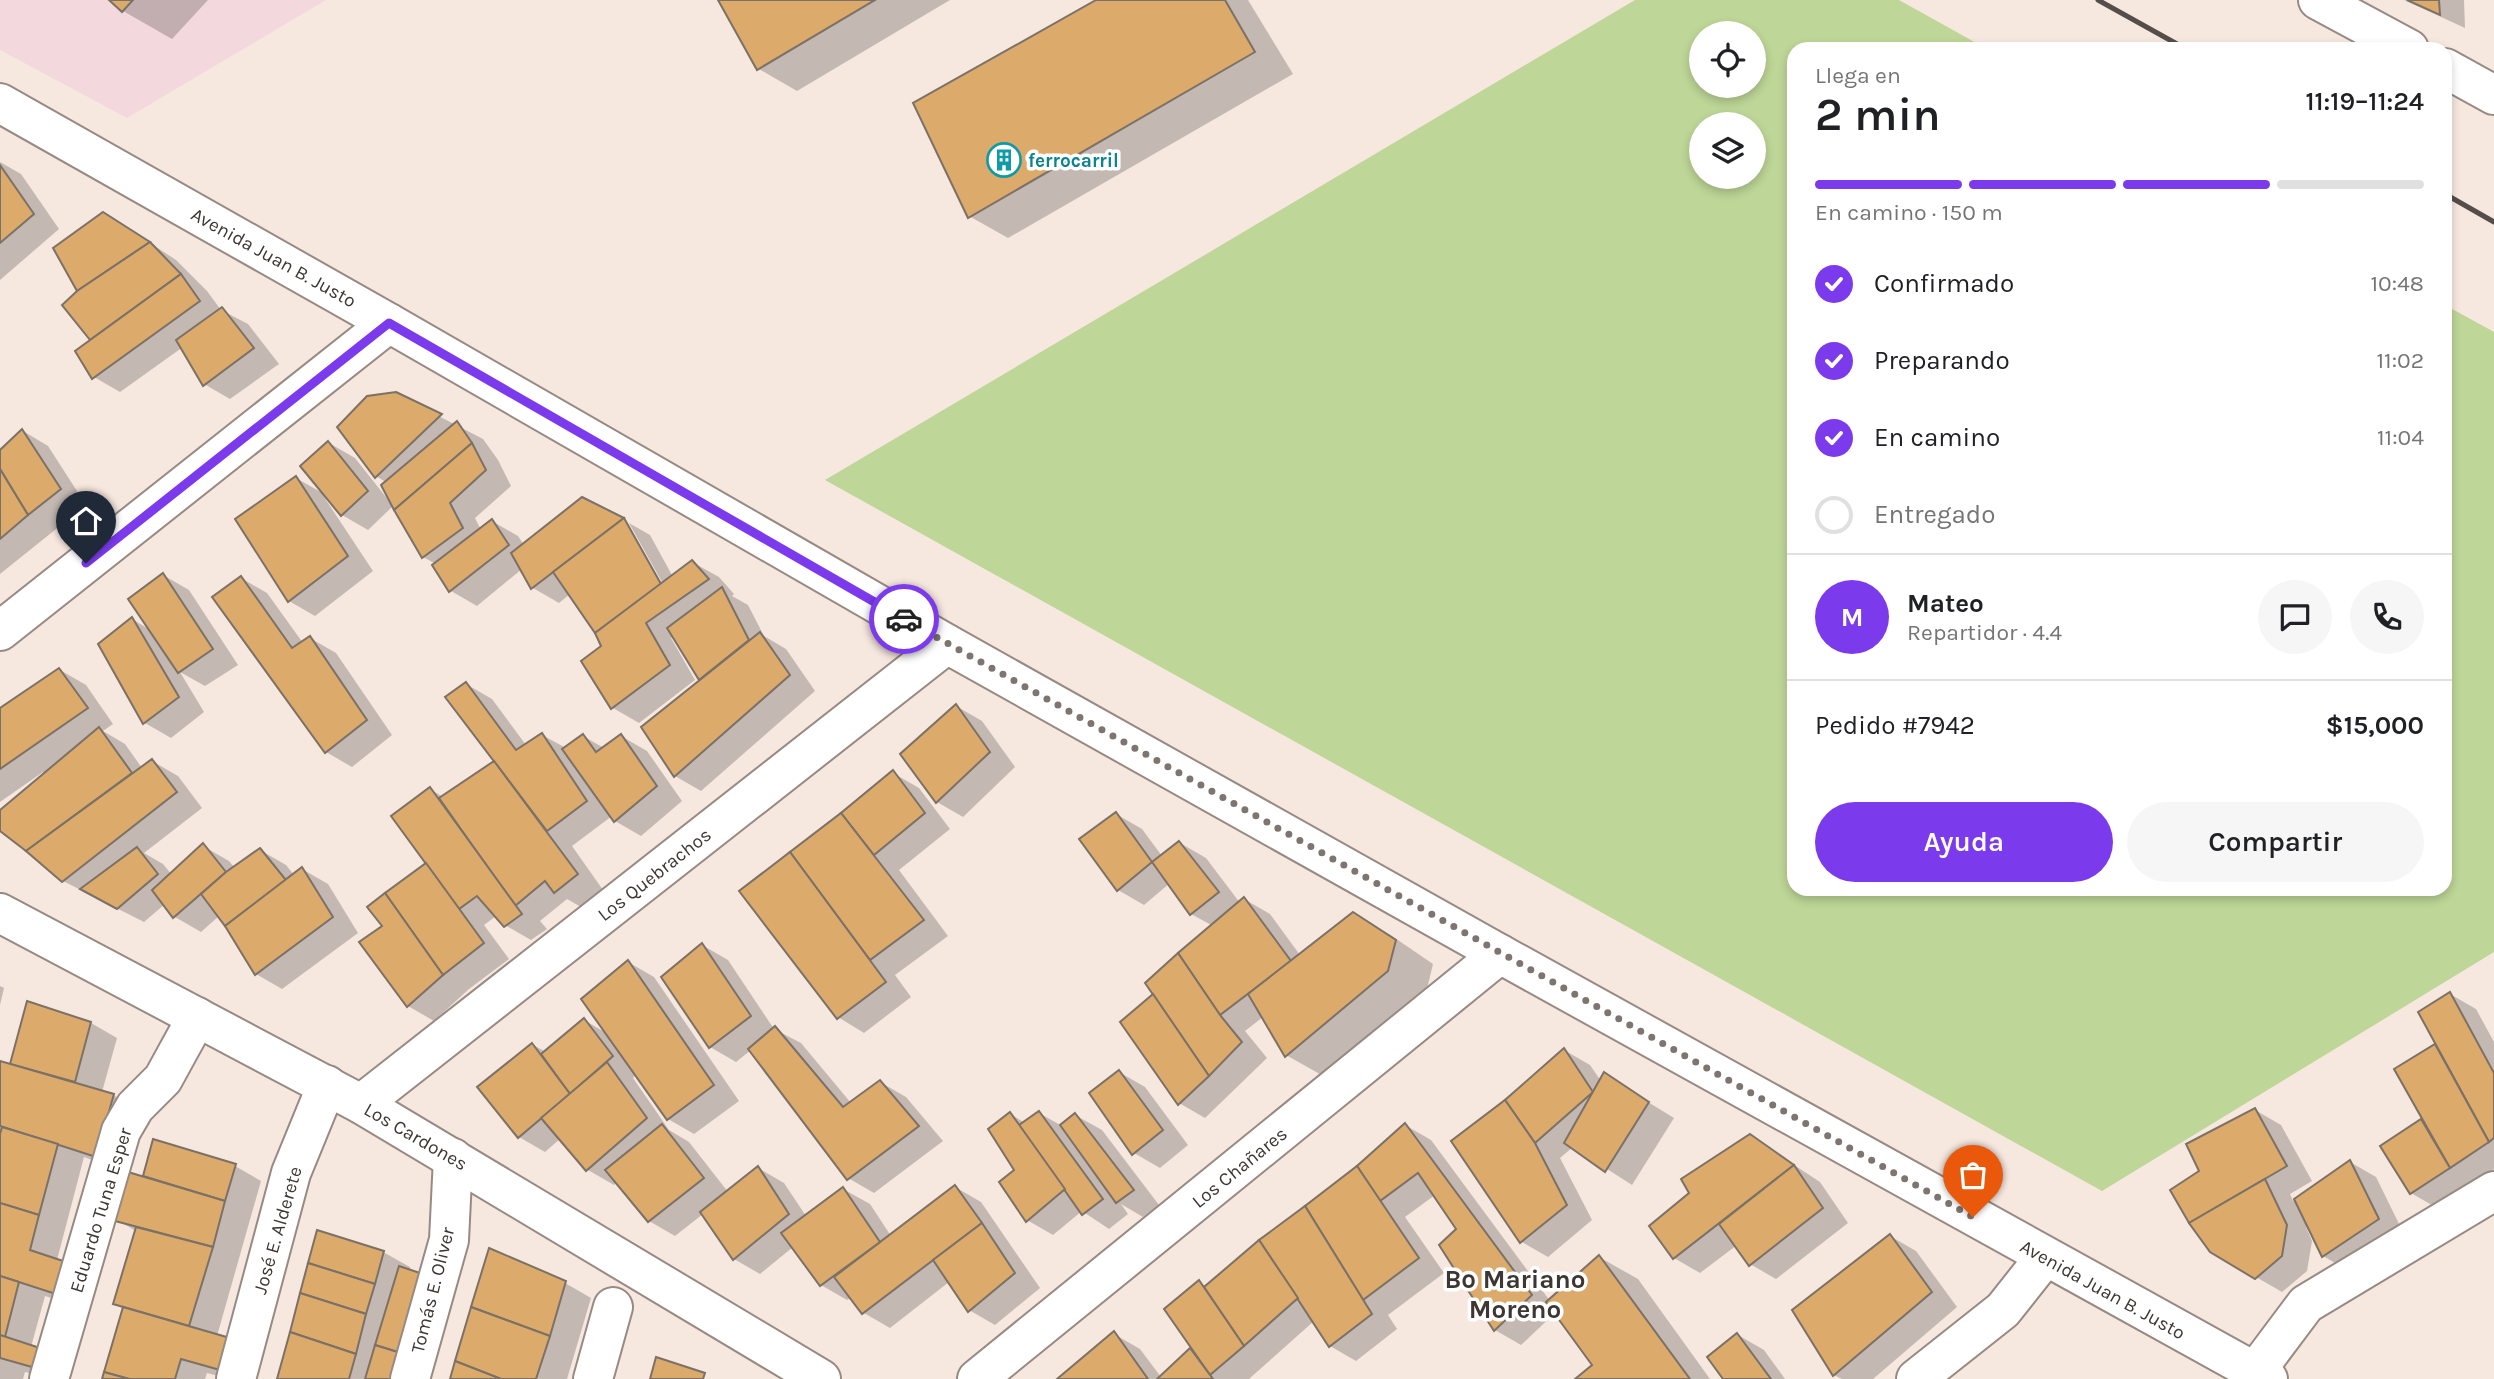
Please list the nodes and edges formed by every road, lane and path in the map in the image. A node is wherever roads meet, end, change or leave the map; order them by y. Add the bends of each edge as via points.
1 (2319, 0) edge
2 (2396, 42) edge
3 (2452, 72) edge
4 (2494, 95) edge
5 (0, 103) edge
6 (389, 323) junction
7 (0, 631) edge
8 (947, 644) junction
9 (4, 923) edge
10 (1500, 954) junction
11 (197, 1017) junction
12 (327, 1085) junction
13 (361, 1104) junction
14 (453, 1157) junction
15 (2494, 1191) edge
16 (2045, 1257) junction
17 (612, 1307) dead end
18 (2245, 1372) edge
19 (50, 1379) edge
20 (236, 1379) edge
21 (410, 1379) edge
22 (593, 1379) edge
23 (821, 1379) edge
24 (977, 1379) edge
25 (1916, 1379) edge

1 - 2 street
3 - 4 street
5 - 6 street, Avenida Juan B. Justo
6 - 7 street
6 - 8 street, Avenida Juan B. Justo
8 - 10 street, Avenida Juan B. Justo
8 - 13 street, Los Quebrachos
9 - 11 street, Los Cardones
10 - 16 street, Avenida Juan B. Justo
10 - 24 street, Los Chañares
11 - 12 street, Los Cardones
11 - 19 street, Eduardo Tuna Esper via 163,1079 135,1107 121,1131
12 - 13 street, Los Cardones
12 - 20 street, José E. Alderete via 291,1173
13 - 14 street, Los Cardones
14 - 21 street, Tomás E. Oliver via 449,1240
14 - 23 street, Los Cardones
15 - 18 street via 2306,1304
16 - 18 street, Avenida Juan B. Justo
16 - 25 street via 2003,1310
17 - 22 street

